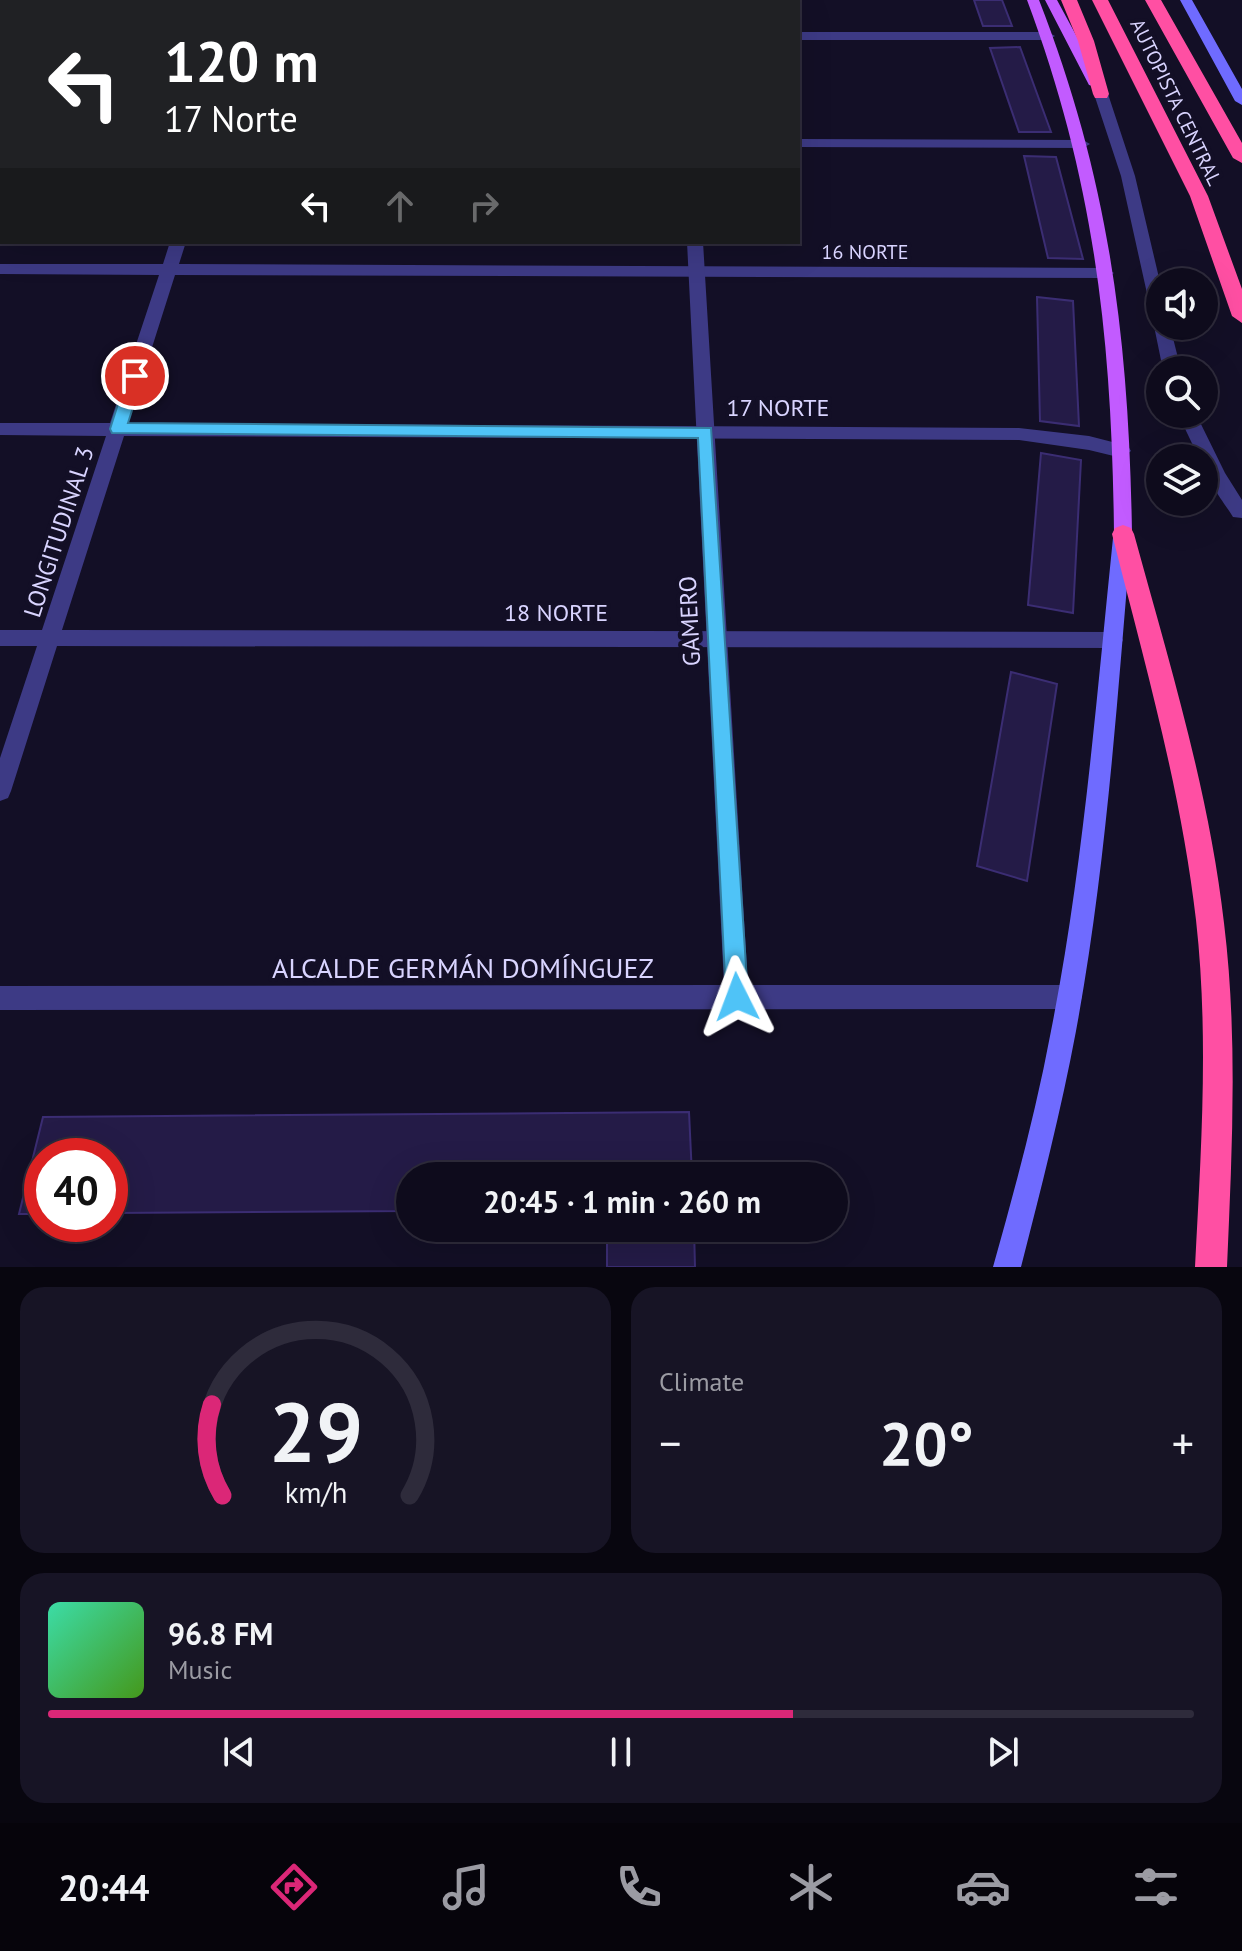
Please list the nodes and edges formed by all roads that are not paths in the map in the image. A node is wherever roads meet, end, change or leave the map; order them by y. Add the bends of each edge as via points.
1 (1033, 0) edge
2 (1051, 0) edge
3 (1069, 0) edge
4 (1100, 0) edge
5 (1153, 0) edge
6 (1186, 0) edge
7 (800, 36) edge
8 (1048, 36) junction
9 (1101, 94) junction
10 (1242, 101) edge
11 (800, 143) edge
12 (1083, 144) junction
13 (1242, 158) edge
14 (177, 244) edge
15 (695, 244) edge
16 (1150, 268) edge
17 (0, 269) edge
18 (169, 269) junction
19 (697, 271) junction
20 (1106, 273) junction
21 (1242, 316) edge
22 (1195, 428) edge
23 (0, 429) edge
24 (118, 429) junction
25 (706, 432) junction
26 (1122, 451) junction
27 (1240, 512) dead end
28 (1123, 534) junction
29 (0, 638) edge
30 (50, 638) junction
31 (717, 640) junction
32 (1113, 640) junction
33 (0, 791) edge
34 (737, 997) junction
35 (1070, 997) junction
36 (0, 998) edge
37 (1007, 1267) edge
38 (1211, 1267) edge

1 - 8 main road
2 - 9 main road
3 - 9 highway
4 - 21 highway, AUTOPISTA CENTRAL via 1199,196
5 - 13 highway, AUTOPISTA CENTRAL
6 - 10 main road
7 - 8 street
8 - 12 main road
9 - 16 street
11 - 12 street
12 - 20 main road
14 - 18 street, LONGITUDINAL 3
15 - 19 street, GAMERO
17 - 18 street, 16 NORTE
18 - 19 street, 16 NORTE
18 - 24 street, LONGITUDINAL 3
19 - 20 street, 16 NORTE
19 - 25 street, GAMERO
20 - 26 main road
22 - 27 street
23 - 24 street, 17 NORTE
24 - 25 street, 17 NORTE
24 - 30 street, LONGITUDINAL 3
25 - 26 street, 17 NORTE via 1019,434
25 - 31 street, GAMERO
26 - 28 main road
28 - 32 main road
28 - 38 highway via 1174,734 1210,920 1218,1060
29 - 30 street, 18 NORTE
30 - 31 street, 18 NORTE
30 - 33 street, LONGITUDINAL 3
31 - 32 street, 18 NORTE
31 - 34 street, GAMERO
32 - 35 main road
34 - 35 street, ALCALDE GERMÁN DOMÍNGUEZ
34 - 36 street, ALCALDE GERMÁN DOMÍNGUEZ
35 - 37 main road via 1054,1084

